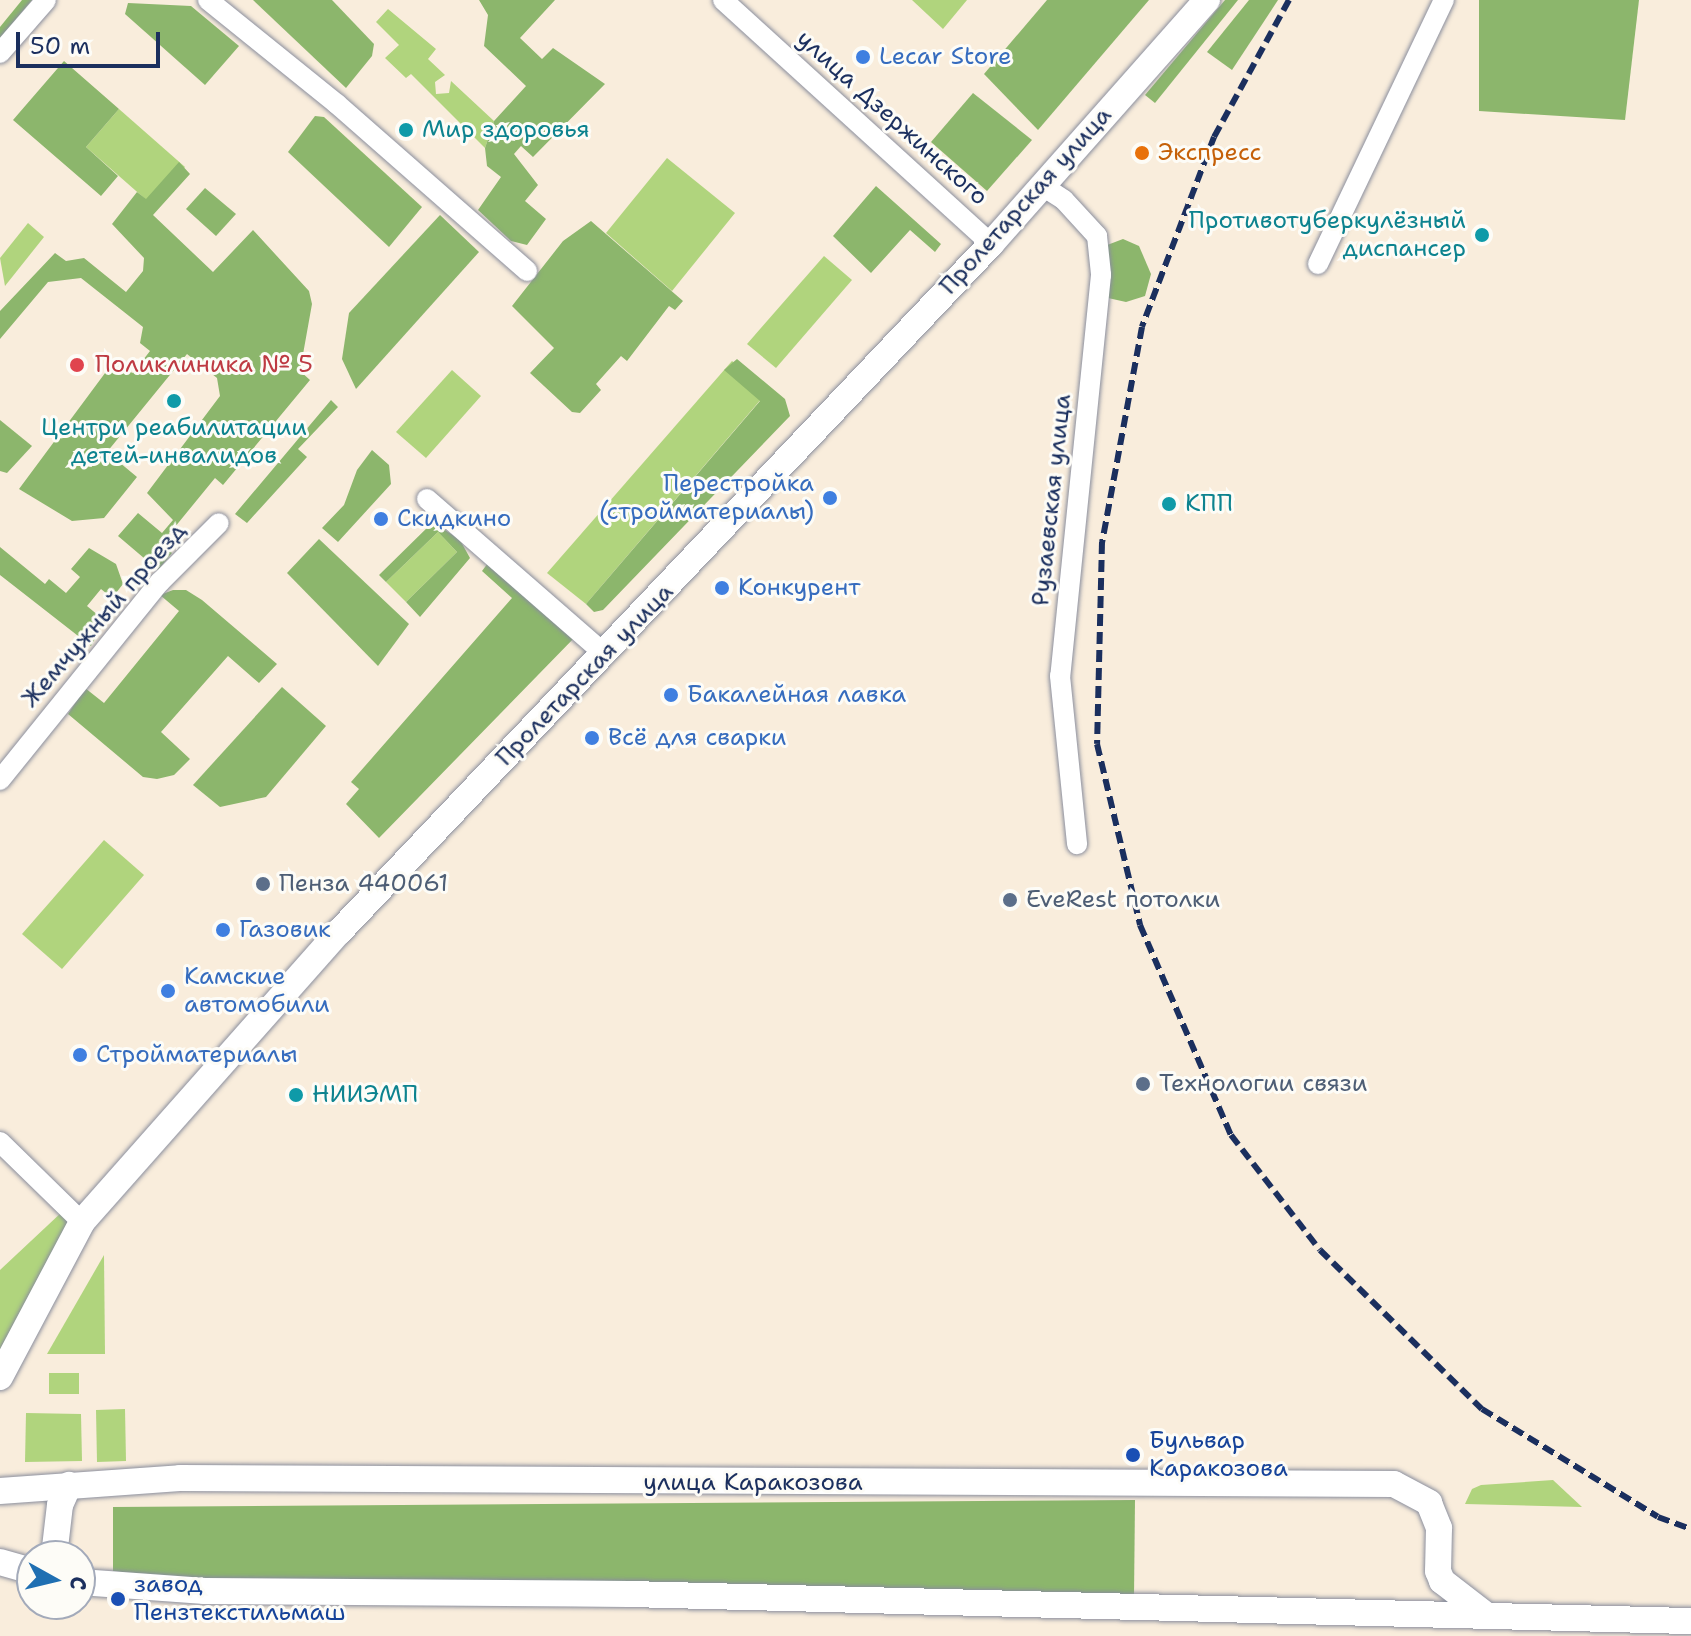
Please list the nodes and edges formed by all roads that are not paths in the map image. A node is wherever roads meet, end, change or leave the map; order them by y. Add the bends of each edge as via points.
1 (46, 0) edge
2 (208, 0) edge
3 (723, 0) edge
4 (1207, 0) edge
5 (1444, 0) edge
6 (0, 53) edge
7 (1041, 185) junction
8 (991, 244) junction
9 (1318, 264) dead end
10 (527, 271) dead end
11 (427, 499) dead end
12 (219, 523) dead end
13 (606, 655) junction
14 (0, 780) edge
15 (1077, 844) dead end
16 (0, 1142) edge
17 (82, 1222) junction
18 (0, 1377) edge
19 (69, 1485) junction
20 (0, 1491) edge
21 (56, 1540) edge
22 (1438, 1571) junction
23 (96, 1583) edge
24 (1388, 1612) junction
25 (1486, 1615) junction
26 (1691, 1621) edge

1 - 6 street
2 - 10 street via 337,104
3 - 8 street, улица Дзержинского
4 - 7 main road, Пролетарская улица
5 - 9 street
7 - 8 main road, Пролетарская улица
7 - 15 street, Рузаевская улица via 1064,200 1097,236 1101,275 1060,676
8 - 13 main road, Пролетарская улица
11 - 13 street
12 - 14 street, Жемчужный проезд via 160,582
13 - 17 main road, Пролетарская улица via 339,932
16 - 17 street
17 - 18 main road, Пролетарская улица
19 - 20 main road, улица Каракозова
19 - 21 main road via 60,1505
19 - 22 main road, улица Каракозова via 180,1478 647,1484 1380,1483 1409,1488 1429,1503 1439,1528
22 - 24 main road via 1423,1596
22 - 25 main road via 1449,1588
23 - 24 main road via 205,1591 629,1594
24 - 25 main road
25 - 26 main road

